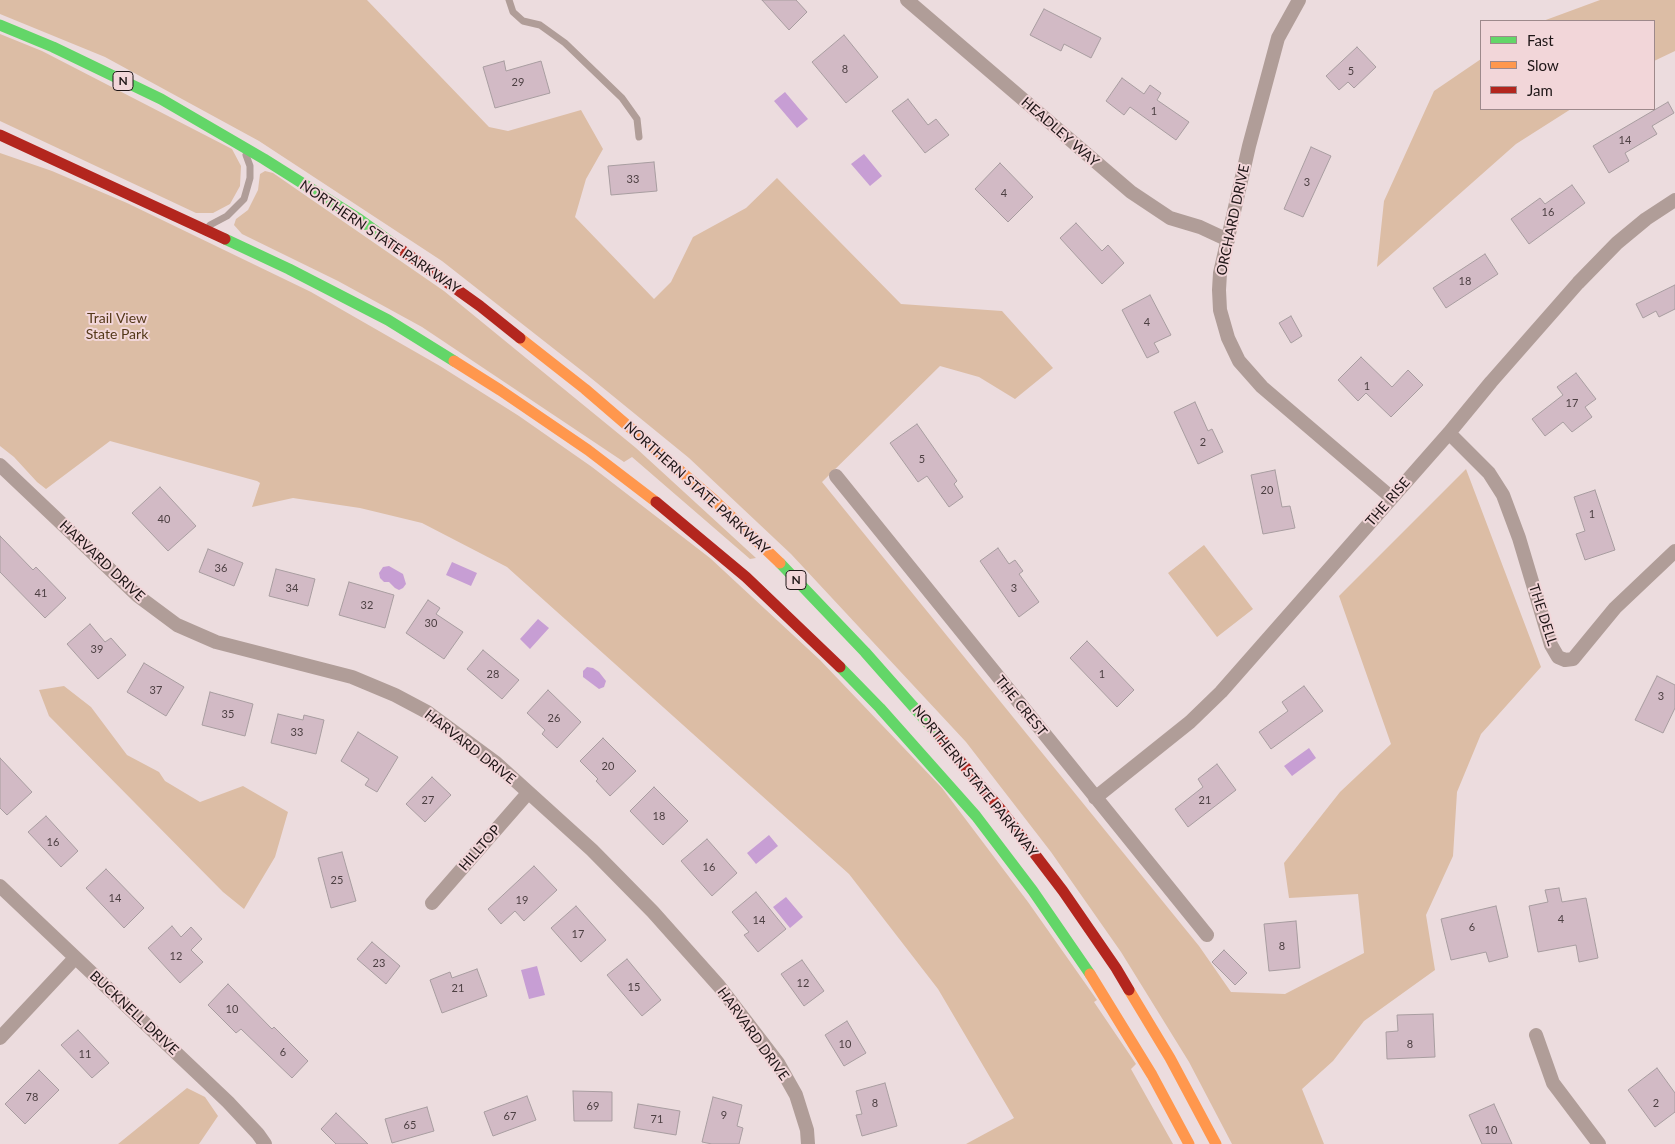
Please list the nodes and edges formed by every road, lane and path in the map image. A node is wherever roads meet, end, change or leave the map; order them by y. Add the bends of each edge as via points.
1 (509, 0) edge
2 (907, 0) edge
3 (1299, 0) edge
4 (0, 25) edge
5 (0, 135) edge
6 (639, 137) dead end
7 (241, 146) junction
8 (1675, 200) edge
9 (203, 228) junction
10 (1228, 240) junction
11 (1449, 433) junction
12 (0, 465) edge
13 (836, 476) dead end
14 (1392, 498) junction
15 (1675, 550) edge
16 (528, 793) junction
17 (1095, 798) junction
18 (0, 886) edge
19 (432, 903) dead end
20 (1207, 934) dead end
21 (75, 958) junction
22 (1536, 1035) dead end
23 (0, 1038) edge
24 (265, 1144) edge
25 (808, 1144) edge
26 (1190, 1144) edge
27 (1216, 1144) edge
28 (1599, 1144) edge

1 - 6 lane via 513,12 565,42 622,98 637,119
2 - 10 street, HEADLEY WAY via 1131,192 1170,218
3 - 10 street, ORCHARD DRIVE via 1278,38
4 - 7 highway, NORTHERN STATE PARKWAY / N via 54,47 161,99
5 - 9 highway, NORTHERN STATE PARKWAY / N
7 - 9 lane via 250,166 244,198 227,216
7 - 27 highway, NORTHERN STATE PARKWAY / N via 359,219 480,306 586,388 772,555 919,712 1002,811 1063,891 1116,968
8 - 11 street, THE RISE via 1617,243 1578,283
9 - 26 highway, NORTHERN STATE PARKWAY / N via 388,320 500,390 596,456 680,521 760,590 880,708 982,824 1101,989
10 - 14 street, ORCHARD DRIVE via 1220,273 1220,310 1228,338 1240,361 1262,387
11 - 14 street, THE RISE
11 - 15 street, THE DELL via 1489,473 1503,495 1558,658 1573,659 1615,608
12 - 16 street, HARVARD DRIVE via 138,596 177,625 216,642 352,677 395,694 452,730 496,763
13 - 17 street, THE CREST
14 - 17 street, THE RISE via 1222,692 1190,722
16 - 19 street, HILLTOP
16 - 25 street, HARVARD DRIVE via 592,850 654,912 718,986 778,1063 796,1095
17 - 20 street, THE CREST
18 - 21 street, BUCKNELL DRIVE
21 - 23 street
21 - 24 street, BUCKNELL DRIVE via 228,1102
22 - 28 street via 1553,1083

